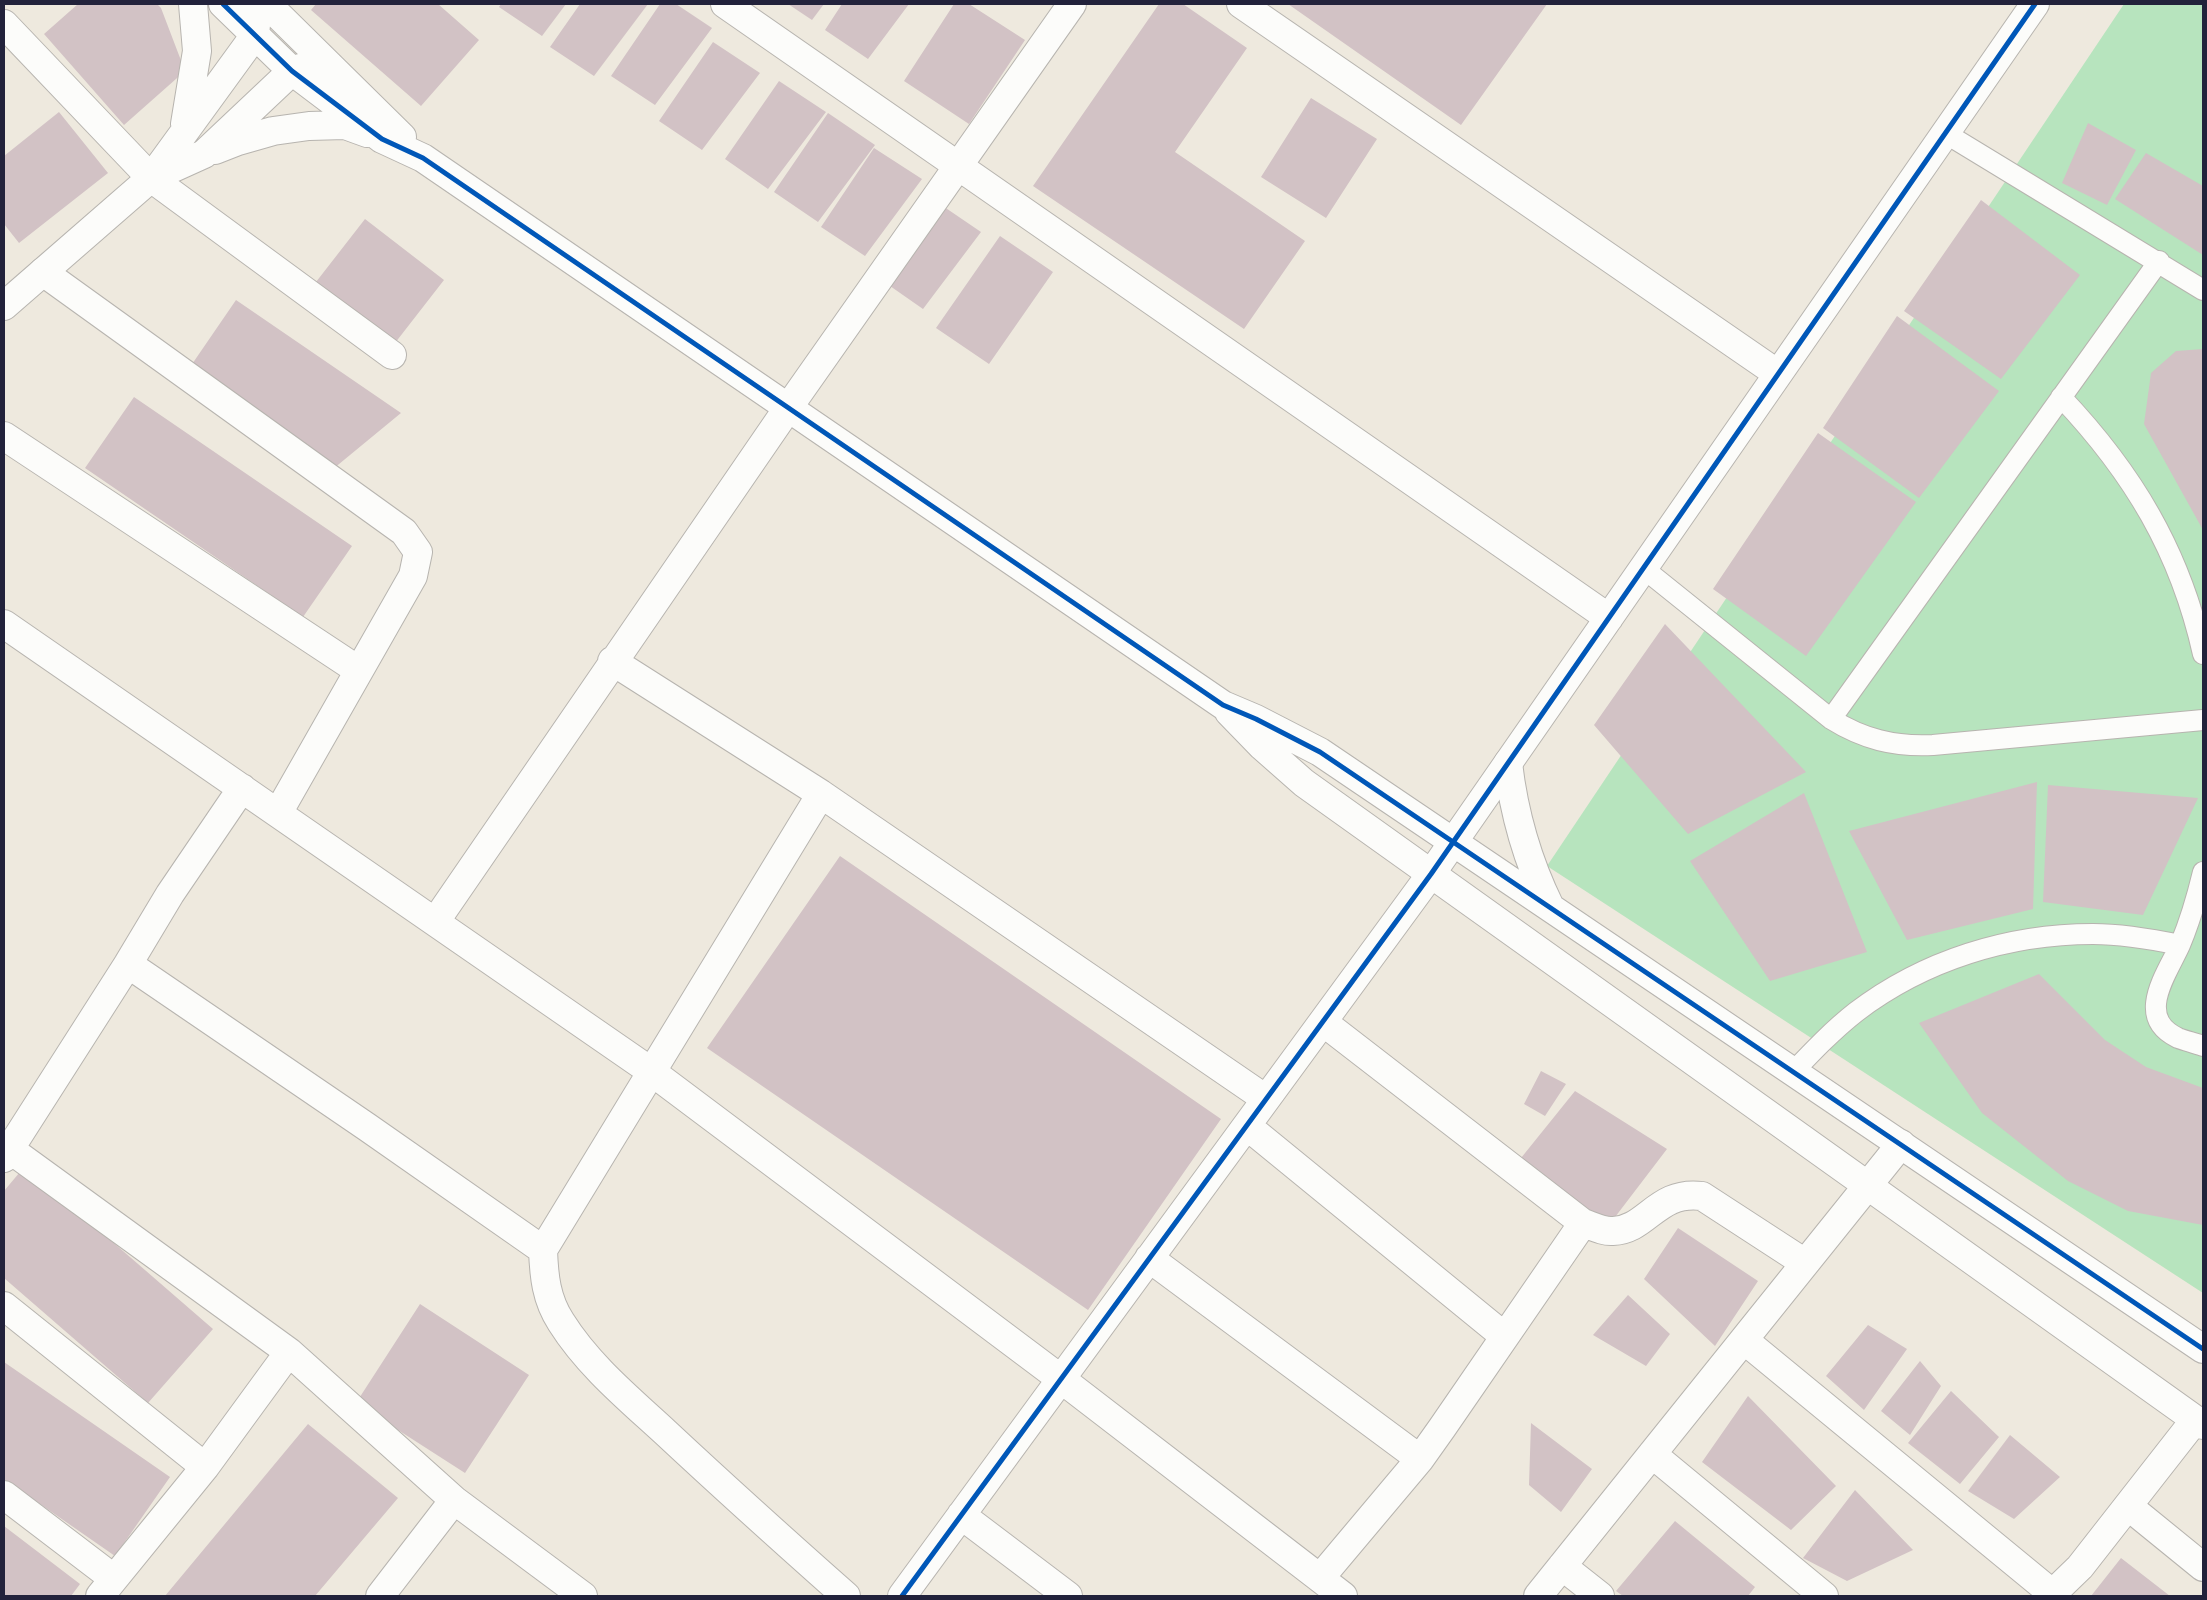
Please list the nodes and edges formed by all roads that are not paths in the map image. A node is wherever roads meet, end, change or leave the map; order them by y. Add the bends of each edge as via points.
1 (193, 4) edge
2 (223, 4) edge
3 (258, 4) edge
4 (267, 4) edge
5 (725, 4) edge
6 (1072, 4) edge
7 (1241, 4) edge
8 (2035, 4) edge
9 (4, 24) edge
10 (255, 35) junction
11 (326, 61) junction
12 (292, 70) junction
13 (184, 131) junction
14 (1945, 133) junction
15 (382, 139) junction
16 (204, 154) junction
17 (423, 158) junction
18 (956, 165) junction
19 (150, 178) junction
20 (2159, 261) junction
21 (43, 272) junction
22 (2203, 290) edge
23 (4, 306) edge
24 (392, 356) dead end
25 (1778, 374) junction
26 (2061, 397) junction
27 (788, 408) junction
28 (4, 436) edge
29 (1643, 568) junction
30 (1609, 618) junction
31 (4, 624) edge
32 (2203, 654) edge
33 (612, 661) junction
34 (358, 670) junction
35 (1223, 705) junction
36 (1831, 718) junction
37 (2203, 720) edge
38 (1508, 763) junction
39 (242, 788) junction
40 (821, 794) junction
41 (278, 813) junction
42 (1452, 843) junction
43 (2203, 872) edge
44 (1431, 874) junction
45 (1551, 908) junction
46 (435, 922) junction
47 (2180, 945) junction
48 (128, 964) junction
49 (1323, 1022) junction
50 (2203, 1046) edge
51 (652, 1072) junction
52 (1793, 1072) junction
53 (1266, 1099) junction
54 (1246, 1126) junction
55 (1901, 1144) junction
56 (6, 1151) edge
57 (1868, 1186) junction
58 (1583, 1223) junction
59 (543, 1250) junction
60 (1149, 1258) junction
61 (1805, 1263) junction
62 (4, 1306) edge
63 (1504, 1336) junction
64 (1744, 1340) junction
65 (2202, 1345) edge
66 (289, 1352) junction
67 (1061, 1378) junction
68 (2199, 1422) edge
69 (1652, 1454) junction
70 (1420, 1459) junction
71 (205, 1467) junction
72 (4, 1495) edge
73 (454, 1500) junction
74 (2128, 1506) junction
75 (961, 1515) junction
76 (1562, 1566) junction
77 (2203, 1568) edge
78 (1320, 1578) junction
79 (106, 1587) edge
80 (2052, 1595) edge
81 (380, 1596) edge
82 (583, 1596) edge
83 (846, 1596) edge
84 (902, 1596) edge
85 (1068, 1596) edge
86 (1344, 1596) edge
87 (1538, 1596) edge
88 (1600, 1596) edge
89 (1824, 1596) edge

1 - 13 street via 197,51
2 - 10 street
3 - 10 street
4 - 11 street
5 - 18 street
6 - 18 street
7 - 25 street
8 - 14 street
9 - 19 street
10 - 12 street
10 - 13 street
11 - 12 street
11 - 17 street
12 - 15 street
12 - 16 street
13 - 19 street
14 - 20 lane
14 - 25 street
15 - 16 street via 345,125 309,126 273,131
15 - 17 street
16 - 19 street
17 - 27 street
18 - 27 street
18 - 30 street
19 - 21 street
19 - 24 street
20 - 22 lane
20 - 26 lane
21 - 23 street
21 - 34 street via 404,532 418,552 413,576
25 - 29 street
26 - 32 lane via 2093,430 2145,504 2167,544 2184,587
26 - 36 lane
27 - 33 street
27 - 35 street
28 - 34 street
29 - 30 street
29 - 36 lane
30 - 38 street
31 - 39 street
33 - 40 street
33 - 46 street
34 - 41 street
35 - 42 street via 1256,718 1320,752
35 - 44 street via 1297,777
36 - 37 lane via 1868,738 1911,746
38 - 42 street
38 - 45 street via 1512,801 1521,838
39 - 41 street
39 - 48 street via 170,894
40 - 51 street
40 - 53 street
41 - 46 street
42 - 44 street
42 - 45 street
43 - 47 lane
44 - 49 street
44 - 57 street
45 - 52 street
46 - 51 street
47 - 50 lane via 2160,986 2155,1006 2162,1025 2169,1032
47 - 52 lane via 2138,937 2061,935 2010,942 1969,953 1929,968 1863,1007
48 - 56 street
48 - 59 street
49 - 53 street
49 - 58 street
51 - 59 street
51 - 67 street
52 - 55 street
53 - 54 street
54 - 60 street
54 - 63 street
55 - 57 street
55 - 65 street
56 - 66 street
57 - 61 street
57 - 68 street
58 - 61 street via 1611,1232 1625,1230 1672,1198 1688,1194 1702,1196
58 - 63 street
59 - 83 street via 545,1285 559,1321 581,1351 657,1425
60 - 67 street
60 - 70 street
61 - 64 street
62 - 71 street
63 - 70 street
64 - 69 street
64 - 80 street
66 - 71 street
66 - 73 street
67 - 75 street
67 - 78 street
68 - 74 street
69 - 76 street
69 - 89 street
70 - 78 street
71 - 79 street
72 - 79 street
73 - 81 street
73 - 82 street
74 - 77 street
74 - 80 street via 2080,1567
75 - 84 street
75 - 85 street
76 - 87 street
76 - 88 street
78 - 86 street

